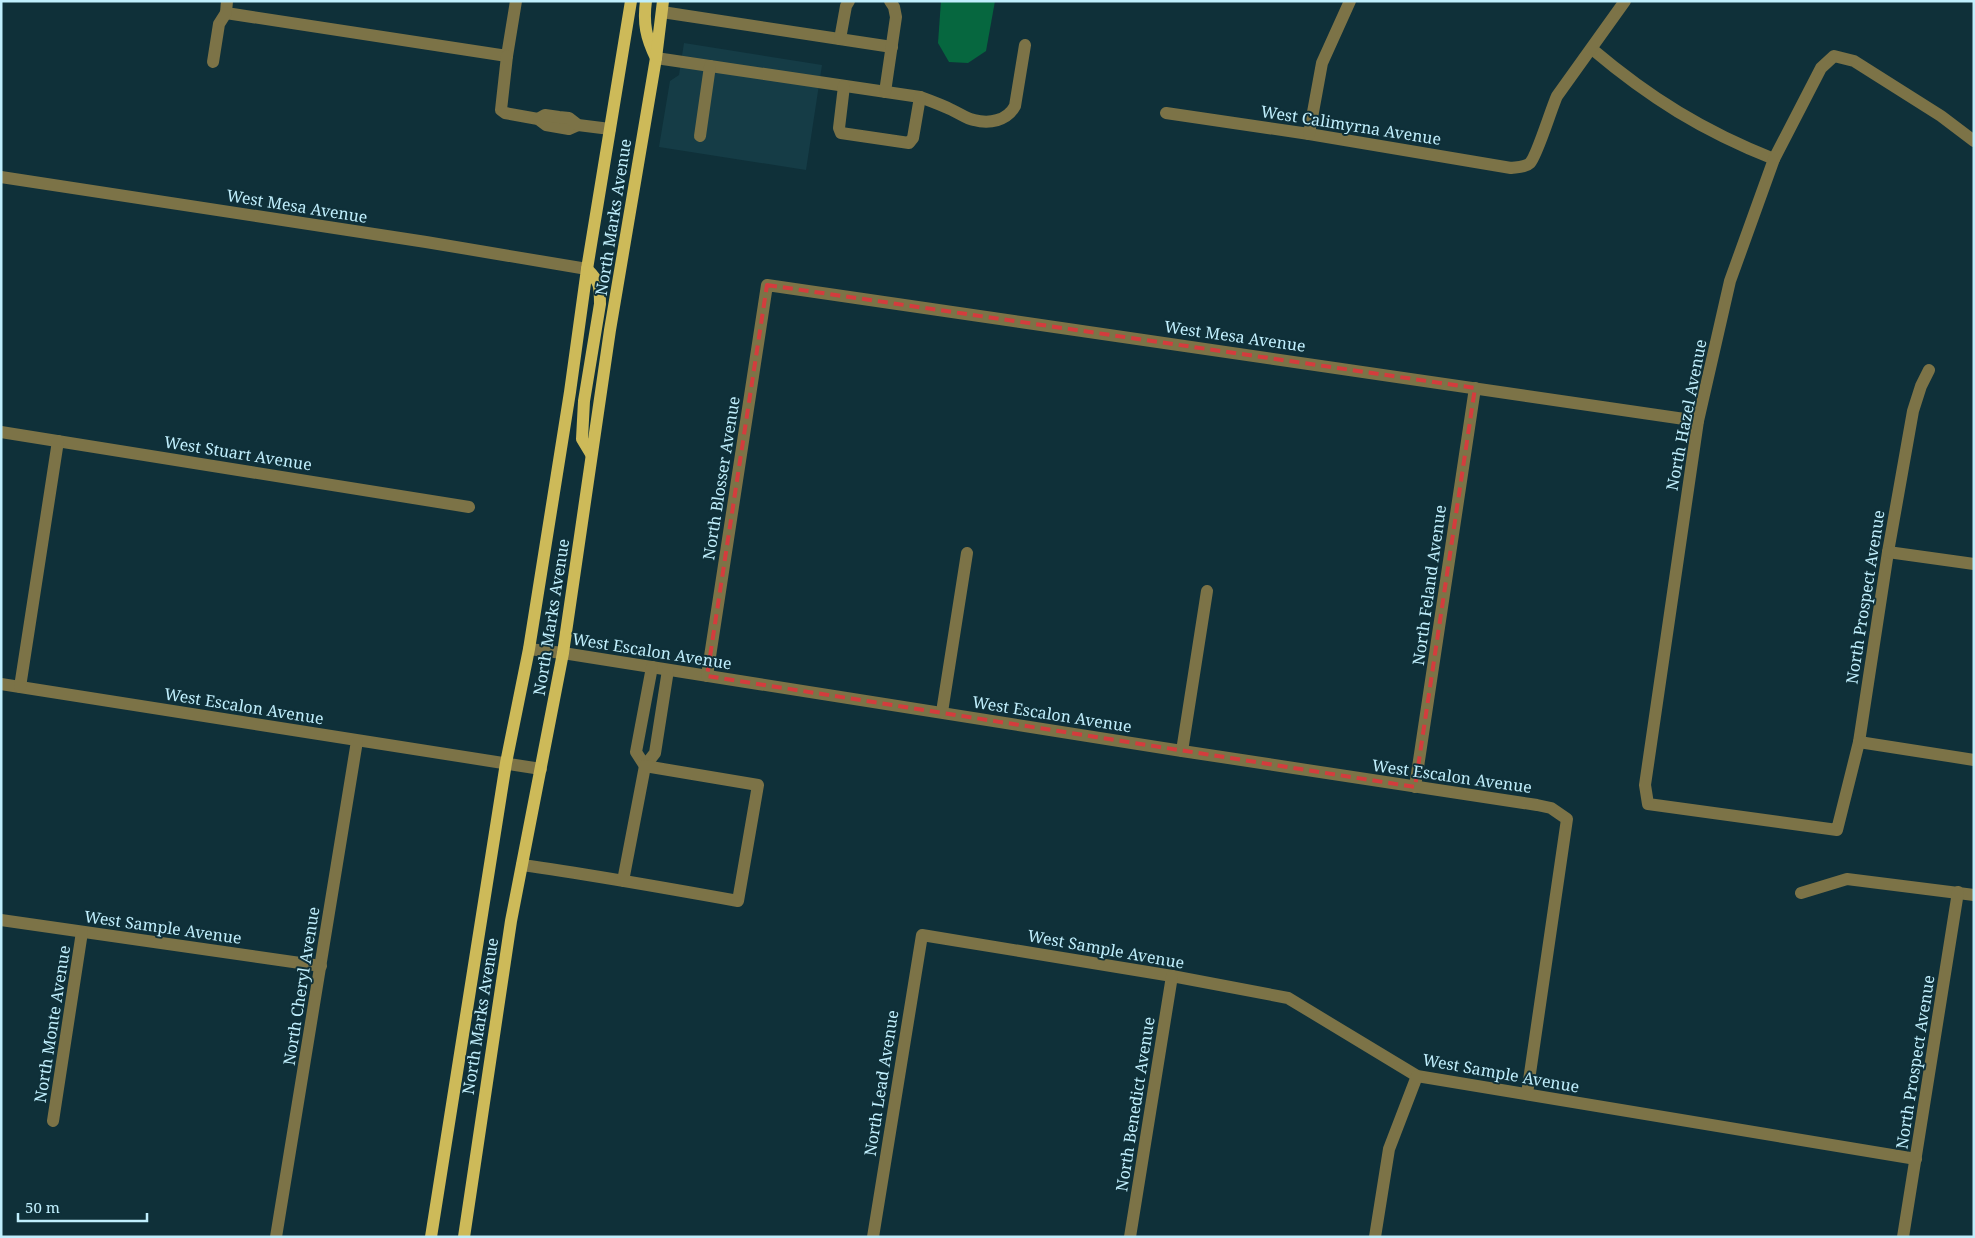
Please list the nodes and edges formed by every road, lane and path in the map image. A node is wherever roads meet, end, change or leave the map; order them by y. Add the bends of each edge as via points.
1 (516, 1) edge
2 (631, 1) edge
3 (646, 1) edge
4 (849, 1) edge
5 (890, 1) edge
6 (1350, 1) edge
7 (1626, 1) edge
8 (663, 6) edge
9 (227, 7) edge
10 (840, 39) junction
11 (1025, 45) dead end
12 (892, 47) junction
13 (1592, 49) junction
14 (508, 56) junction
15 (656, 58) junction
16 (213, 62) dead end
17 (710, 66) junction
18 (844, 86) junction
19 (885, 92) junction
20 (920, 97) junction
21 (1166, 113) dead end
22 (610, 129) junction
23 (1309, 134) junction
24 (700, 136) dead end
25 (1974, 140) edge
26 (1774, 159) junction
27 (1, 177) edge
28 (587, 269) junction
29 (767, 285) joint
30 (1929, 370) dead end
31 (1475, 388) junction
32 (1698, 421) junction
33 (1, 432) edge
34 (58, 441) junction
35 (591, 454) junction
36 (469, 507) dead end
37 (1888, 552) junction
38 (967, 554) dead end
39 (1974, 564) edge
40 (1207, 591) dead end
41 (529, 649) junction
42 (563, 653) junction
43 (652, 667) junction
44 (668, 670) junction
45 (707, 676) junction
46 (1, 684) edge
47 (20, 687) junction
48 (942, 712) junction
49 (357, 741) junction
50 (1859, 742) junction
51 (1182, 751) junction
52 (1974, 760) edge
53 (506, 763) junction
54 (645, 766) junction
55 (541, 769) junction
56 (1415, 787) junction
57 (1837, 830) joint
58 (522, 865) junction
59 (623, 881) junction
60 (1958, 892) junction
61 (1801, 893) dead end
62 (1974, 895) edge
63 (1, 920) edge
64 (82, 932) junction
65 (922, 934) joint
66 (321, 966) junction
67 (1172, 976) junction
68 (1417, 1076) junction
69 (1527, 1094) junction
70 (53, 1121) dead end
71 (1916, 1159) junction
72 (276, 1237) edge
73 (431, 1237) edge
74 (464, 1237) edge
75 (873, 1237) edge
76 (1130, 1237) edge
77 (1374, 1237) edge
78 (1903, 1237) edge

1 - 14 street
2 - 22 main road, North Marks Avenue
3 - 15 main road via 645,29
4 - 10 street
5 - 12 street via 896,17
6 - 23 street via 1322,63
7 - 13 street
8 - 10 street
8 - 15 main road, North Marks Avenue
9 - 14 street
9 - 16 street via 219,24
10 - 12 street
11 - 20 street via 1014,106 1004,119 974,121
12 - 19 street
13 - 23 street, West Calimyrna Avenue via 1557,96 1530,163 1522,167 1511,168
13 - 26 street via 1643,90 1682,115
14 - 22 street via 501,110 505,113 569,129 578,124
15 - 17 street
15 - 35 main road, North Marks Avenue
17 - 18 street
17 - 24 street
18 - 19 street
18 - 20 street via 841,133 909,143 913,138
19 - 20 street
21 - 23 street, West Calimyrna Avenue
22 - 28 main road, North Marks Avenue
25 - 26 street, North Hazel Avenue via 1854,61 1834,56 1821,68
26 - 32 street, North Hazel Avenue via 1730,281
27 - 28 street, West Mesa Avenue
28 - 35 main road via 597,279 600,289 584,401 582,439
28 - 41 main road, North Marks Avenue
29 - 31 street, West Mesa Avenue
29 - 45 street, North Blosser Avenue
30 - 37 street, North Prospect Avenue via 1913,411
31 - 32 street, West Mesa Avenue
31 - 56 street, North Feland Avenue
32 - 57 street, North Hazel Avenue via 1645,785 1648,804
33 - 34 street, West Stuart Avenue
34 - 36 street, West Stuart Avenue
34 - 47 street
35 - 42 main road, North Marks Avenue
37 - 39 street
37 - 50 street, North Prospect Avenue
38 - 48 street
40 - 51 street
41 - 42 street, West Escalon Avenue
41 - 53 main road, North Marks Avenue
42 - 43 street, West Escalon Avenue
42 - 55 main road, North Marks Avenue
43 - 44 street, West Escalon Avenue
43 - 54 street via 636,752
44 - 45 street, West Escalon Avenue
44 - 54 street via 655,753
45 - 48 street, West Escalon Avenue
46 - 47 street, West Escalon Avenue
47 - 49 street, West Escalon Avenue
48 - 51 street, West Escalon Avenue
49 - 53 street, West Escalon Avenue
49 - 66 street, North Cheryl Avenue
50 - 52 street
50 - 57 street, North Prospect Avenue
51 - 56 street, West Escalon Avenue
53 - 55 street, West Escalon Avenue
53 - 73 main road, North Marks Avenue
54 - 59 street
54 - 59 street via 758,785 738,901
55 - 58 main road, North Marks Avenue
56 - 69 street, West Escalon Avenue via 1537,805 1551,808 1567,819
58 - 59 street
58 - 74 main road, North Marks Avenue
60 - 61 street via 1847,879
60 - 62 street
60 - 71 street, North Prospect Avenue
63 - 64 street, West Sample Avenue
64 - 66 street, West Sample Avenue
64 - 70 street, North Monte Avenue
65 - 67 street, West Sample Avenue
65 - 75 street, North Lead Avenue
66 - 72 street, North Cheryl Avenue
67 - 68 street, West Sample Avenue via 1288,998
67 - 76 street, North Benedict Avenue
68 - 69 street, West Sample Avenue
68 - 77 street via 1389,1149
69 - 71 street, West Sample Avenue
71 - 78 street, North Prospect Avenue

